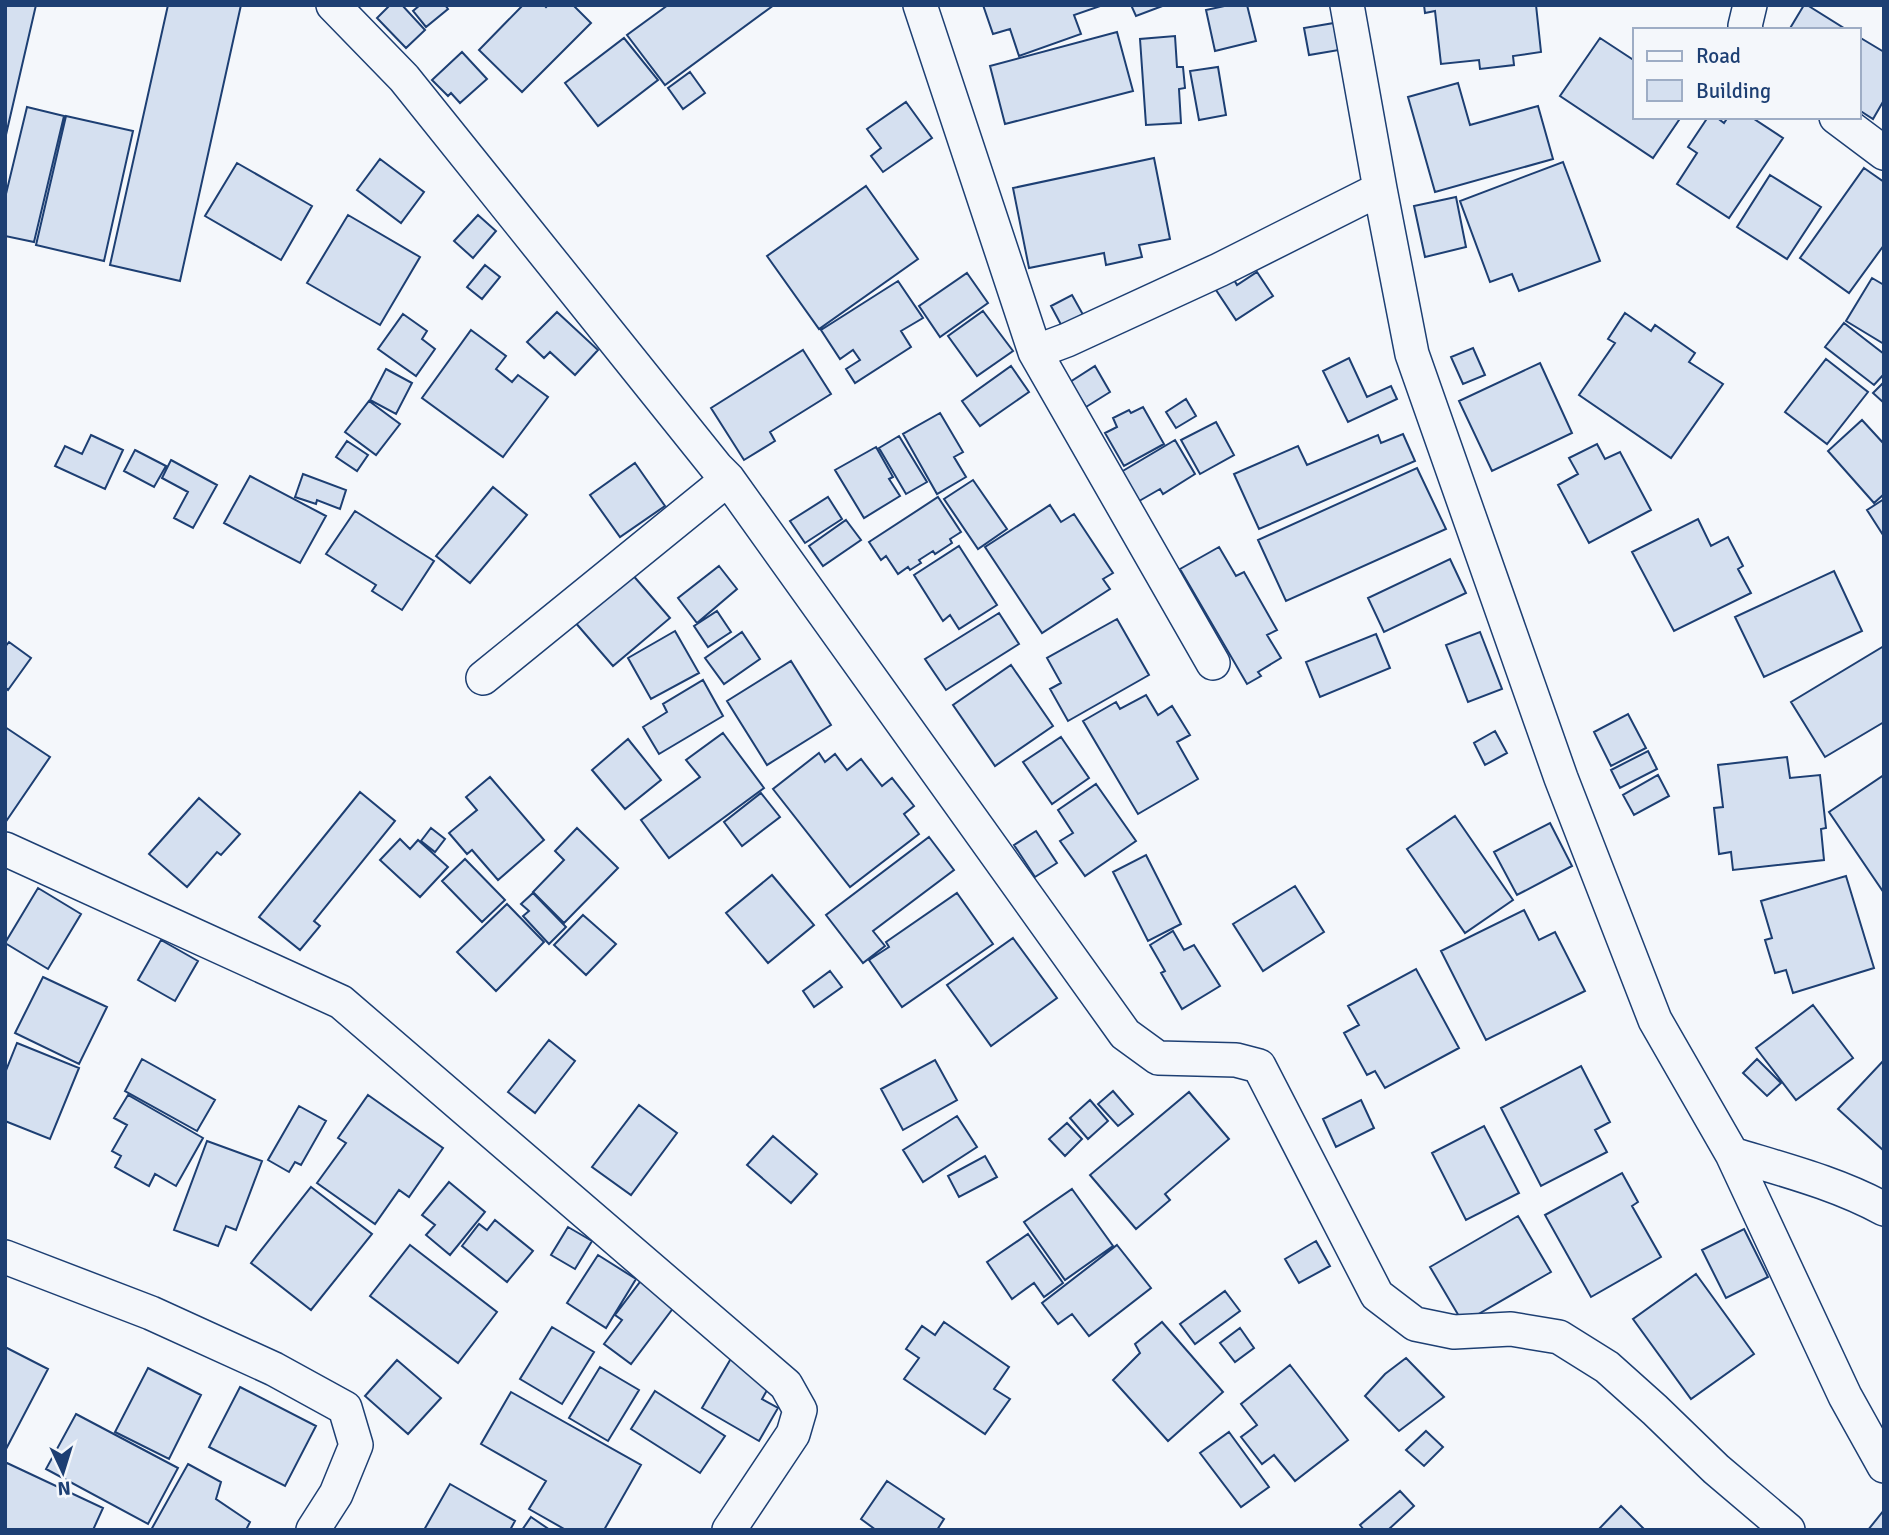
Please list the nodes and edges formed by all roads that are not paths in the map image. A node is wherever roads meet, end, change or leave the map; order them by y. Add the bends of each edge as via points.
1 (333, 5) edge
2 (920, 5) edge
3 (1347, 5) edge
4 (1750, 5) edge
5 (1746, 28) edge
6 (1839, 119) edge
7 (1884, 153) edge
8 (1380, 188) junction
9 (1035, 352) junction
10 (728, 479) junction
11 (1213, 663) dead end
12 (483, 678) dead end
13 (5, 849) edge
14 (1732, 1154) junction
15 (1884, 1209) edge
16 (5, 1257) edge
17 (1884, 1466) edge
18 (313, 1530) edge
19 (729, 1530) edge
20 (1788, 1530) edge

1 - 10 street via 404,78
2 - 9 street
3 - 8 street
4 - 5 street
6 - 7 street
8 - 9 street via 1219,270
8 - 14 street via 1412,354 1561,778 1655,1020
9 - 11 street
10 - 12 street
10 - 20 street via 1125,1034 1158,1058 1236,1060 1259,1066 1377,1295 1415,1324 1454,1332 1511,1329 1559,1337 1607,1367
13 - 19 street via 341,1002 786,1385 800,1410 793,1434
14 - 15 street via 1817,1179
14 - 17 street via 1845,1396
16 - 18 street via 151,1313 274,1369 345,1408 356,1445 336,1494

